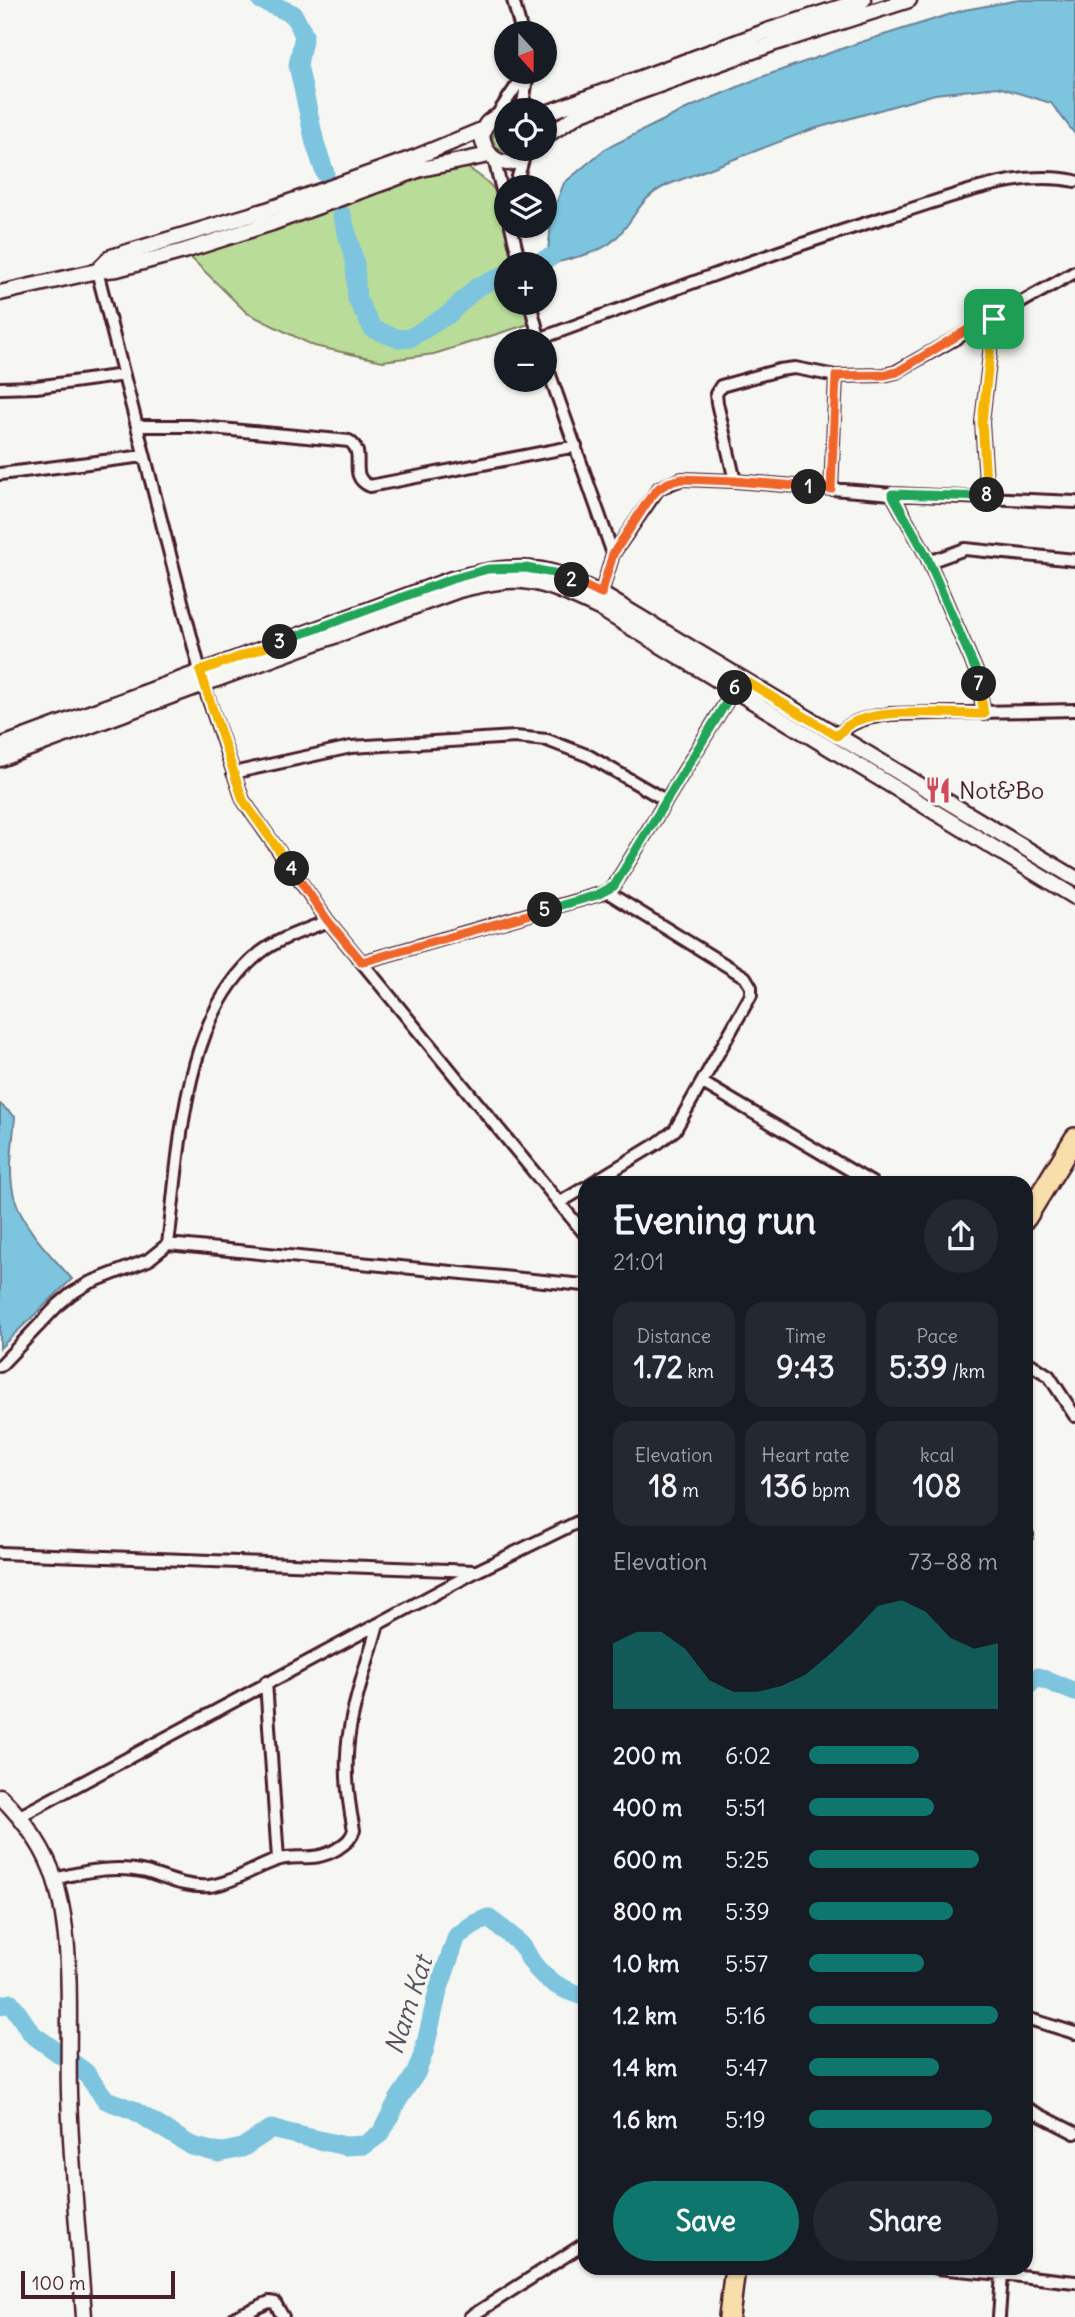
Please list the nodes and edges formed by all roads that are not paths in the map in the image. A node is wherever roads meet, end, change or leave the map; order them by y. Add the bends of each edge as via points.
1 (513, 0) edge
2 (863, 0) edge
3 (909, 0) edge
4 (519, 21) edge
5 (557, 109) edge
6 (494, 121) edge
7 (557, 128) edge
8 (484, 130) junction
9 (491, 157) junction
10 (494, 158) edge
11 (497, 175) edge
12 (1075, 181) edge
13 (97, 271) junction
14 (1075, 272) edge
15 (0, 293) edge
16 (994, 319) junction
17 (557, 333) edge
18 (124, 375) junction
19 (836, 376) junction
20 (0, 388) edge
21 (556, 392) edge
22 (137, 426) junction
23 (576, 446) junction
24 (144, 456) junction
25 (0, 474) edge
26 (735, 481) junction
27 (831, 489) junction
28 (892, 494) junction
29 (987, 497) junction
30 (1075, 502) edge
31 (613, 554) junction
32 (1075, 559) edge
33 (929, 562) junction
34 (601, 594) junction
35 (201, 677) junction
36 (737, 685) junction
37 (1075, 710) edge
38 (984, 714) junction
39 (837, 736) junction
40 (0, 746) edge
41 (0, 759) edge
42 (233, 773) junction
43 (665, 800) junction
44 (1075, 878) edge
45 (607, 892) junction
46 (1075, 897) edge
47 (328, 921) junction
48 (362, 962) junction
49 (703, 1083) junction
50 (1074, 1143) edge
51 (604, 1176) edge
52 (850, 1176) edge
53 (578, 1192) edge
54 (559, 1203) junction
55 (1033, 1207) edge
56 (578, 1226) edge
57 (167, 1244) junction
58 (578, 1284) edge
59 (0, 1366) edge
60 (1033, 1366) edge
61 (1075, 1416) edge
62 (578, 1522) edge
63 (0, 1553) edge
64 (477, 1571) junction
65 (378, 1624) junction
66 (266, 1682) junction
67 (0, 1796) edge
68 (20, 1816) junction
69 (278, 1859) junction
70 (55, 1879) junction
71 (1033, 2020) edge
72 (1075, 2033) edge
73 (1033, 2112) edge
74 (1075, 2133) edge
75 (578, 2249) edge
76 (578, 2256) edge
77 (567, 2257) junction
78 (733, 2275) edge
79 (1002, 2275) edge
80 (1029, 2275) edge
81 (1075, 2282) edge
82 (487, 2312) edge
83 (83, 2317) edge
84 (235, 2317) edge
85 (283, 2317) edge
86 (470, 2317) edge
87 (729, 2317) edge
88 (999, 2317) edge

1 - 4 street
2 - 5 street
3 - 7 street via 581,113
6 - 8 street
8 - 9 street via 482,141
8 - 13 street via 267,210 111,257
9 - 10 street
9 - 11 street
9 - 13 street via 421,169 197,247 117,270
12 - 17 street via 1033,179 961,194 795,245
13 - 15 street
13 - 18 street
14 - 16 street
16 - 19 street via 972,327 897,372
16 - 29 street via 982,422
18 - 20 street
18 - 22 street
19 - 26 street via 795,368 721,386 717,403
19 - 27 street
21 - 23 street
22 - 23 street via 190,426 348,441 357,450 358,477 370,486
22 - 24 street
23 - 31 street
24 - 25 street
24 - 35 street
26 - 27 street
26 - 31 street via 682,479 659,488
27 - 28 street
28 - 29 street
28 - 33 street
29 - 30 street
31 - 34 street
32 - 33 street via 965,550
33 - 38 street via 976,671
34 - 35 street via 559,574 526,568 488,569
34 - 36 street
35 - 36 street via 459,590 493,581 528,579 599,608
35 - 40 street
35 - 41 street
35 - 42 street
36 - 39 street
36 - 43 street
36 - 46 street
37 - 38 street
38 - 39 street via 890,714 849,724
39 - 44 street
42 - 43 street via 351,747 515,737 547,740 589,756
42 - 47 street via 243,800
43 - 45 street
45 - 48 street
45 - 49 street via 745,977 751,987 751,995
47 - 48 street
47 - 57 street via 275,943 226,991 200,1045 185,1112
48 - 54 street
49 - 51 street via 675,1130
49 - 52 street
50 - 55 highway
53 - 54 street
54 - 56 street
57 - 58 street
57 - 59 street via 148,1260 71,1294
60 - 61 street via 1049,1376
62 - 64 street
63 - 64 street
64 - 65 street
65 - 66 street
65 - 69 street via 347,1747 352,1837 326,1856
66 - 68 street
66 - 69 street
67 - 68 street
68 - 70 street
69 - 70 street via 209,1886 189,1886 123,1869 82,1871
70 - 83 street via 64,1919
71 - 72 street
73 - 74 street
75 - 77 street
76 - 77 street
77 - 82 street
78 - 87 highway
79 - 88 street
80 - 81 street
82 - 86 street
84 - 85 street via 269,2302 275,2303

